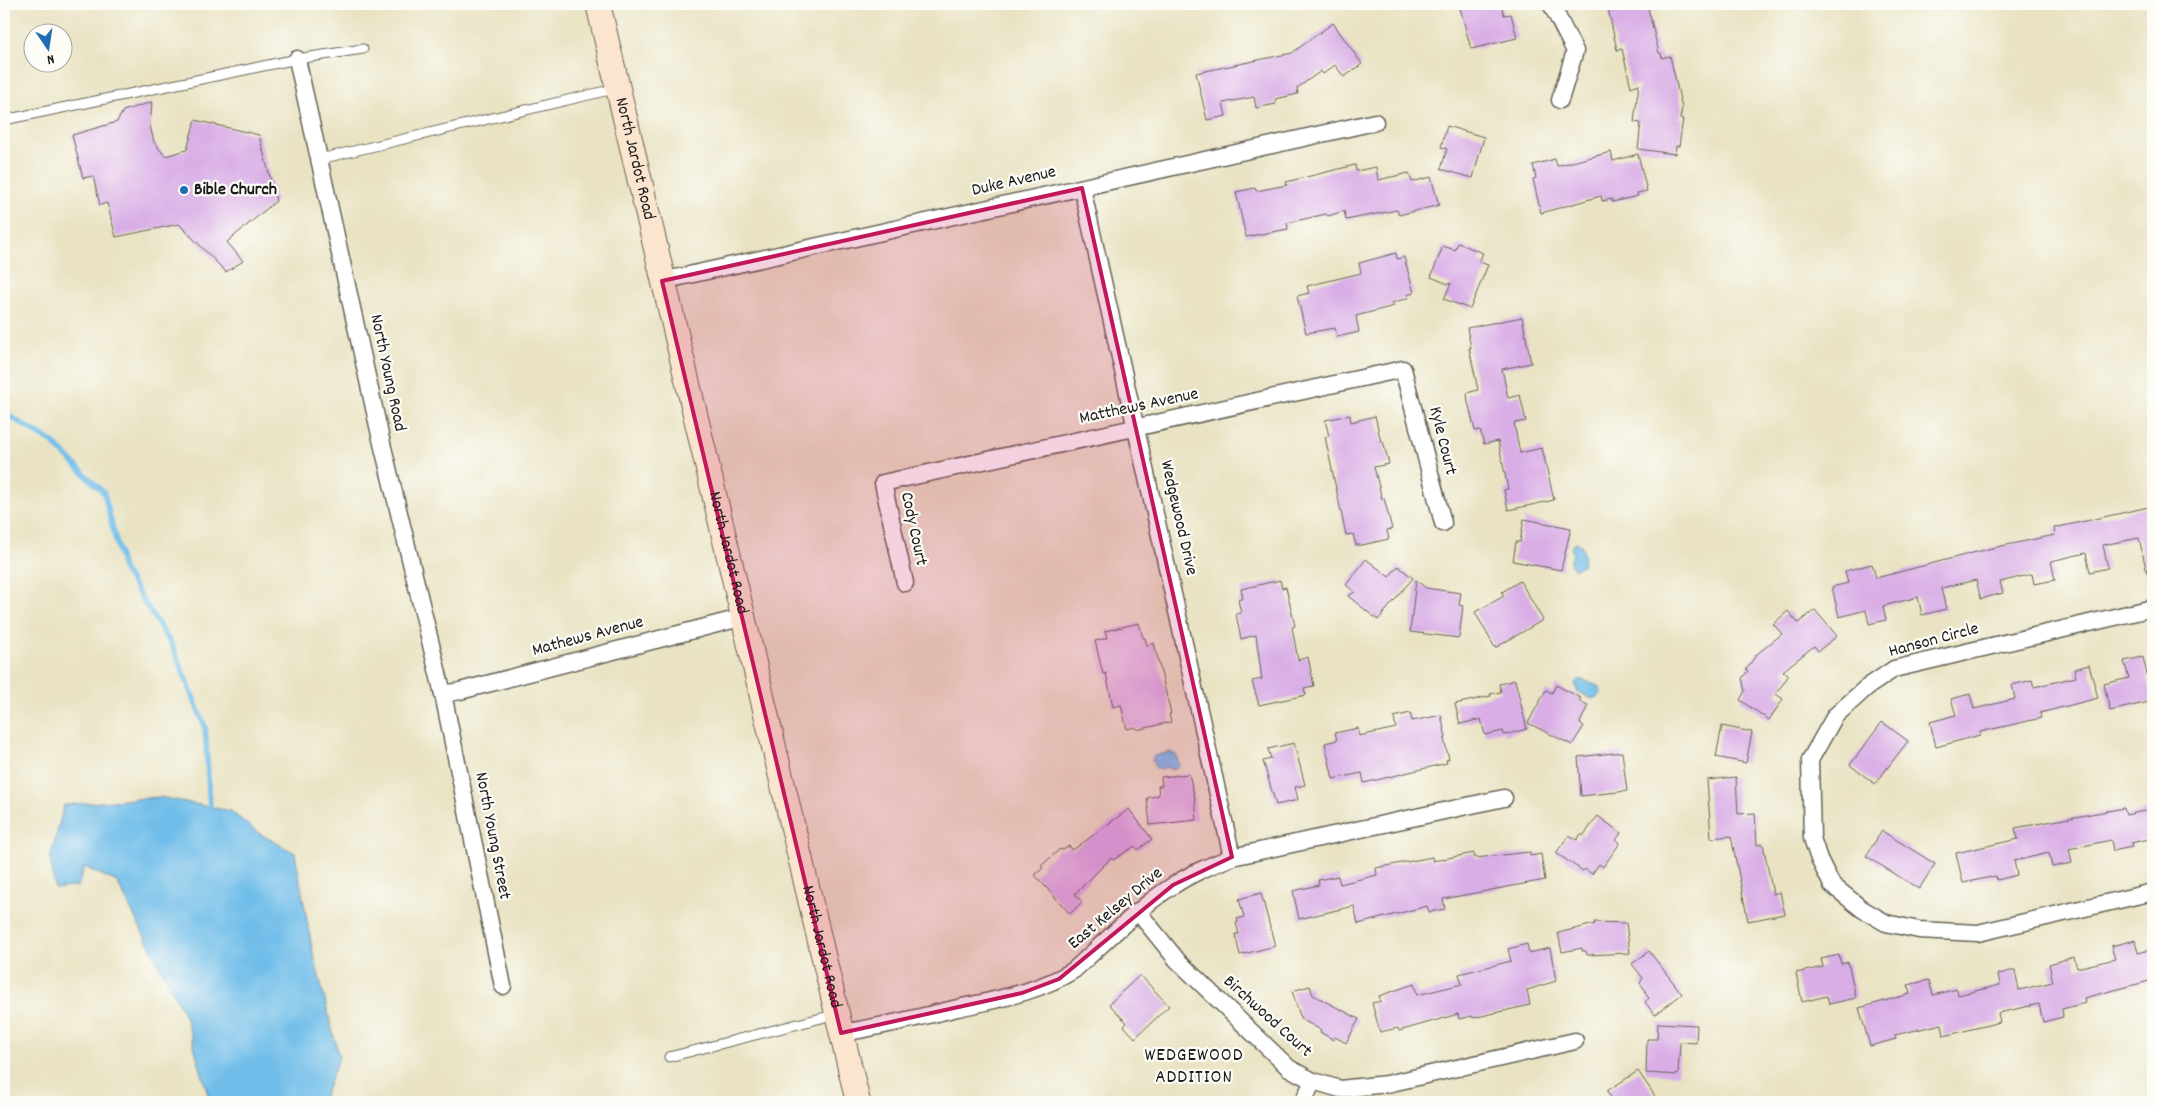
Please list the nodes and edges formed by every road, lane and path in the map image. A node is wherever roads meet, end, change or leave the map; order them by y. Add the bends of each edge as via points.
1 (598, 4) edge
2 (1551, 4) edge
3 (363, 49) dead end
4 (297, 59) junction
5 (618, 88) junction
6 (1560, 100) dead end
7 (4, 120) edge
8 (1375, 122) dead end
9 (320, 159) junction
10 (1082, 188) junction
11 (662, 281) junction
12 (1403, 369) joint
13 (1136, 428) junction
14 (883, 483) joint
15 (1443, 523) dead end
16 (905, 583) dead end
17 (2153, 608) edge
18 (744, 617) junction
19 (443, 694) junction
20 (1504, 798) dead end
21 (1232, 857) junction
22 (2153, 892) edge
23 (1139, 913) junction
24 (502, 986) dead end
25 (839, 1024) junction
26 (1575, 1041) dead end
27 (669, 1057) dead end
28 (1313, 1081) junction
29 (858, 1102) edge
30 (1303, 1102) edge

1 - 5 main road, North Jardot Road
2 - 6 street via 1575,50
3 - 4 lane
4 - 7 lane
4 - 9 street, North Young Road
5 - 9 lane
5 - 11 main road, North Jardot Road
8 - 10 street, Duke Avenue
9 - 19 street, North Young Road via 380,435
10 - 11 street, Duke Avenue
10 - 13 street, Wedgewood Drive
11 - 18 main road, North Jardot Road
12 - 13 street, Matthews Avenue
12 - 15 street, Kyle Court
13 - 14 street, Matthews Avenue
13 - 21 street, Wedgewood Drive
14 - 16 street, Cody Court
17 - 22 street, Hanson Circle via 1894,669 1866,688 1835,716 1810,760 1812,838 1819,859 1832,885 1886,923 1919,930 1978,932
18 - 19 street, Mathews Avenue
18 - 25 main road, North Jardot Road
19 - 24 street, North Young Street
20 - 21 street, East Kelsey Drive
21 - 23 street, East Kelsey Drive via 1173,885
23 - 25 street, East Kelsey Drive via 1074,970 1043,986 898,1022
23 - 28 street, Birchwood Court via 1177,960 1289,1068
25 - 27 lane
25 - 29 main road, North Jardot Road
26 - 28 street, Birchwood Court via 1387,1084 1340,1089
28 - 30 street

